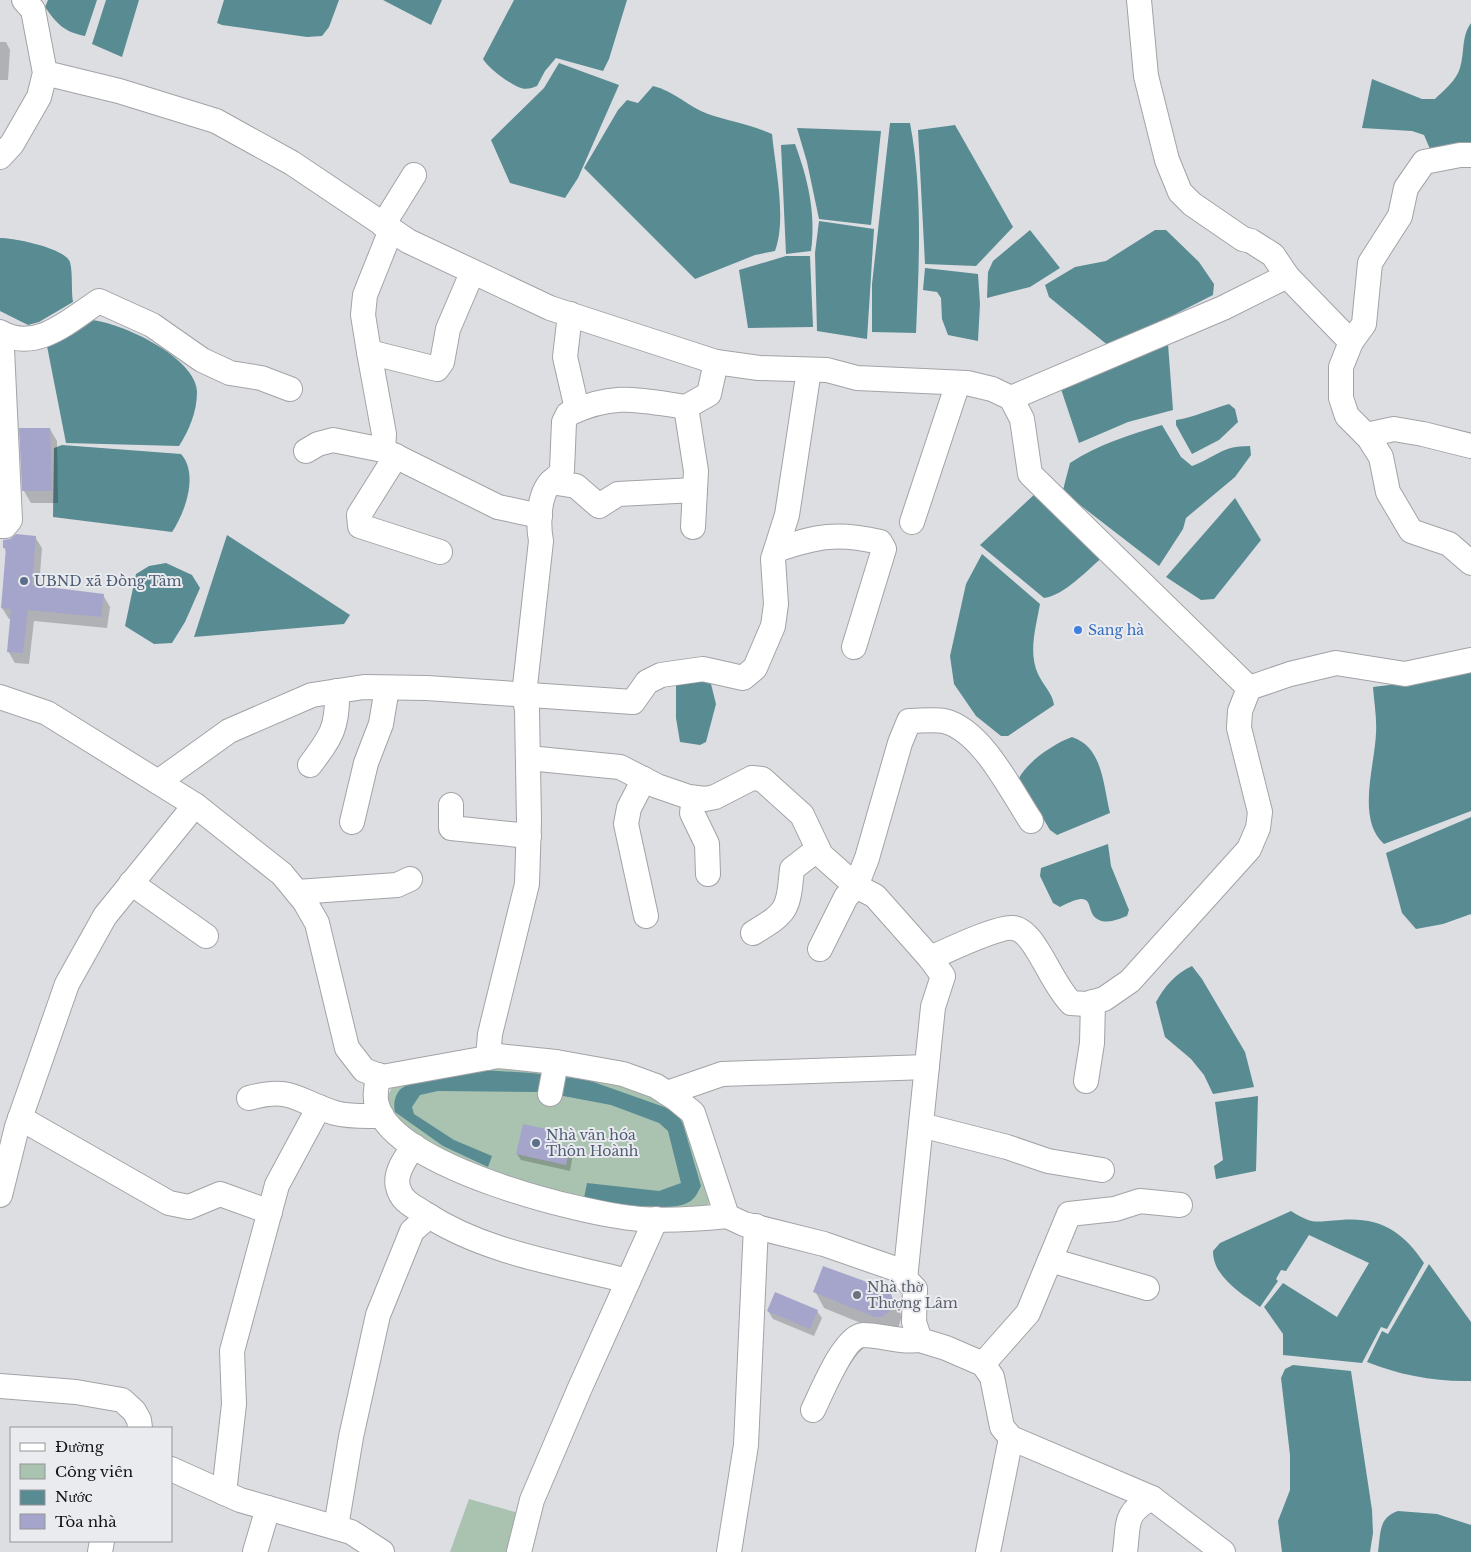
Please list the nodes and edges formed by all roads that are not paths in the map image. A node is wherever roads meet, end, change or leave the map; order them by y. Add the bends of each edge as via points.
1 (24, 0) edge
2 (1139, 0) edge
3 (45, 73) junction
4 (1471, 155) edge
5 (0, 157) edge
6 (414, 175) dead end
7 (387, 228) junction
8 (472, 273) junction
9 (1287, 276) junction
10 (570, 314) junction
11 (1, 341) edge
12 (1351, 342) junction
13 (369, 352) junction
14 (716, 362) junction
15 (809, 370) junction
16 (958, 383) junction
17 (290, 389) dead end
18 (1012, 398) junction
19 (686, 407) junction
20 (577, 409) junction
21 (1366, 435) junction
22 (1471, 446) edge
23 (306, 451) dead end
24 (390, 453) junction
25 (551, 482) junction
26 (695, 490) junction
27 (540, 516) junction
28 (912, 522) dead end
29 (0, 526) edge
30 (693, 527) dead end
31 (776, 550) junction
32 (440, 552) dead end
33 (1471, 563) edge
34 (854, 647) dead end
35 (1471, 660) edge
36 (387, 688) junction
37 (1249, 688) junction
38 (337, 691) junction
39 (524, 695) junction
40 (0, 697) edge
41 (528, 758) junction
42 (310, 765) dead end
43 (644, 779) junction
44 (158, 782) junction
45 (694, 798) junction
46 (195, 805) junction
47 (451, 805) dead end
48 (1031, 821) dead end
49 (352, 822) dead end
50 (529, 836) junction
51 (818, 849) junction
52 (708, 874) dead end
53 (410, 879) dead end
54 (132, 883) junction
55 (856, 886) junction
56 (297, 892) junction
57 (646, 916) dead end
58 (753, 933) dead end
59 (206, 936) dead end
60 (820, 949) dead end
61 (930, 958) junction
62 (1093, 1002) junction
63 (488, 1058) junction
64 (927, 1067) junction
65 (378, 1075) junction
66 (1086, 1081) dead end
67 (667, 1093) junction
68 (249, 1098) dead end
69 (319, 1107) junction
70 (382, 1116) junction
71 (20, 1118) junction
72 (921, 1125) junction
73 (414, 1146) junction
74 (5, 1156) edge
75 (1102, 1170) dead end
76 (0, 1195) edge
77 (1180, 1205) dead end
78 (270, 1212) junction
79 (429, 1216) junction
80 (727, 1216) junction
81 (656, 1219) junction
82 (756, 1226) junction
83 (1050, 1260) junction
84 (905, 1279) junction
85 (628, 1281) junction
86 (1147, 1288) dead end
87 (920, 1340) junction
88 (983, 1364) junction
89 (0, 1386) edge
90 (813, 1410) dead end
91 (140, 1427) edge
92 (1010, 1438) junction
93 (172, 1469) edge
94 (224, 1493) junction
95 (1152, 1498) junction
96 (268, 1508) junction
97 (336, 1527) junction
98 (254, 1552) edge
99 (382, 1552) edge
100 (519, 1552) edge
101 (729, 1552) edge
102 (988, 1552) edge
103 (1124, 1552) edge
104 (1223, 1552) edge

1 - 3 street via 33,10
2 - 9 street via 1146,76 1168,160 1180,192 1236,234 1273,255
3 - 5 street via 39,97 12,144
3 - 7 street via 119,91 216,121 292,163
4 - 12 street via 1424,162 1406,188 1400,216 1370,263 1364,324
6 - 7 street
7 - 8 street
7 - 13 street via 365,295 363,315
8 - 10 street
8 - 13 street via 448,329 442,362 437,369
9 - 12 street
9 - 18 street via 1223,308
10 - 14 street
10 - 20 street via 565,358
11 - 17 street via 42,337 99,301 152,325 202,360 230,373 261,378
11 - 29 street via 10,520 5,526
12 - 21 street via 1341,367 1341,398 1348,416
13 - 24 street
14 - 15 street
14 - 19 street via 708,394
15 - 16 street via 827,370 857,378
15 - 31 street via 787,515
16 - 18 street via 992,389
16 - 28 street
18 - 37 street via 1022,419 1030,474
19 - 20 street via 627,398
19 - 26 street via 696,471
20 - 25 street via 568,414 564,422 562,470 559,477
21 - 22 street via 1394,429
21 - 33 street via 1381,457 1388,492 1411,531 1449,544
23 - 24 street via 333,440
24 - 27 street via 498,507
24 - 32 street via 359,515 360,526
25 - 26 street via 576,486 599,506 618,494
25 - 27 street via 542,501
26 - 30 street
27 - 39 street via 541,541
31 - 34 street via 828,536 851,536 880,542 884,549
31 - 39 street via 772,559 776,604 773,626 755,668 743,678 703,669 661,675 647,682 633,702
35 - 37 street via 1405,674 1336,663
36 - 38 street
36 - 39 street
36 - 49 street via 381,724 366,763
37 - 62 street via 1240,711 1239,728 1260,812 1258,828 1249,849 1130,981 1104,999
38 - 42 street via 338,714 331,736
38 - 44 street via 312,696 229,731
39 - 41 street
40 - 44 street via 47,713
41 - 43 street via 620,767
41 - 50 street
43 - 45 street
43 - 57 street via 629,808 626,824
44 - 46 street
45 - 51 street via 715,797 752,778 762,779 802,815
45 - 52 street via 692,813 707,844
46 - 54 street
46 - 56 street via 282,874
47 - 50 street via 451,828
48 - 55 street via 977,742 960,728 944,721 909,721 900,742 868,858
50 - 63 street via 527,884 490,1034
51 - 55 street
51 - 58 street via 792,869 783,912
53 - 56 street via 397,885
54 - 59 street
54 - 71 street via 105,916 67,984
55 - 60 street via 846,897
55 - 61 street via 875,896
56 - 65 street via 317,923 347,1048 364,1070
61 - 62 street via 1012,928 1022,931 1035,946 1059,990 1071,1003
61 - 64 street via 943,976 933,1007
62 - 66 street via 1092,1043
63 - 65 street via 382,1077
63 - 67 street via 498,1056 554,1076 623,1074
64 - 67 street via 722,1074
64 - 72 street
65 - 70 street via 376,1104
67 - 80 street via 693,1113
68 - 69 street via 270,1092 289,1094
69 - 70 street via 349,1116
69 - 78 street via 277,1185
70 - 73 street
71 - 74 street
71 - 78 street via 169,1203 189,1207 220,1194
72 - 75 street via 1048,1161
72 - 84 street
73 - 79 street via 398,1174 398,1187 404,1200
73 - 81 street via 444,1164 515,1192 594,1213
74 - 76 street
77 - 83 street via 1140,1201 1115,1209 1069,1214
78 - 94 street via 232,1351 234,1404
79 - 85 street via 450,1230 506,1252
79 - 97 street via 412,1231 378,1315 351,1437
80 - 81 street
80 - 82 street
81 - 85 street
82 - 84 street via 824,1244 896,1269
82 - 101 street via 746,1445
83 - 86 street
83 - 88 street via 1028,1312
84 - 87 street via 915,1290 914,1322
85 - 100 street via 532,1500
87 - 88 street
87 - 90 street via 908,1342 862,1335 854,1338 835,1364
88 - 92 street via 992,1377 1002,1427
89 - 91 street via 76,1392 122,1400 134,1411
92 - 95 street
92 - 102 street
93 - 94 street
94 - 96 street
95 - 103 street via 1137,1506 1129,1516
95 - 104 street
96 - 97 street
96 - 98 street
97 - 99 street via 351,1532

